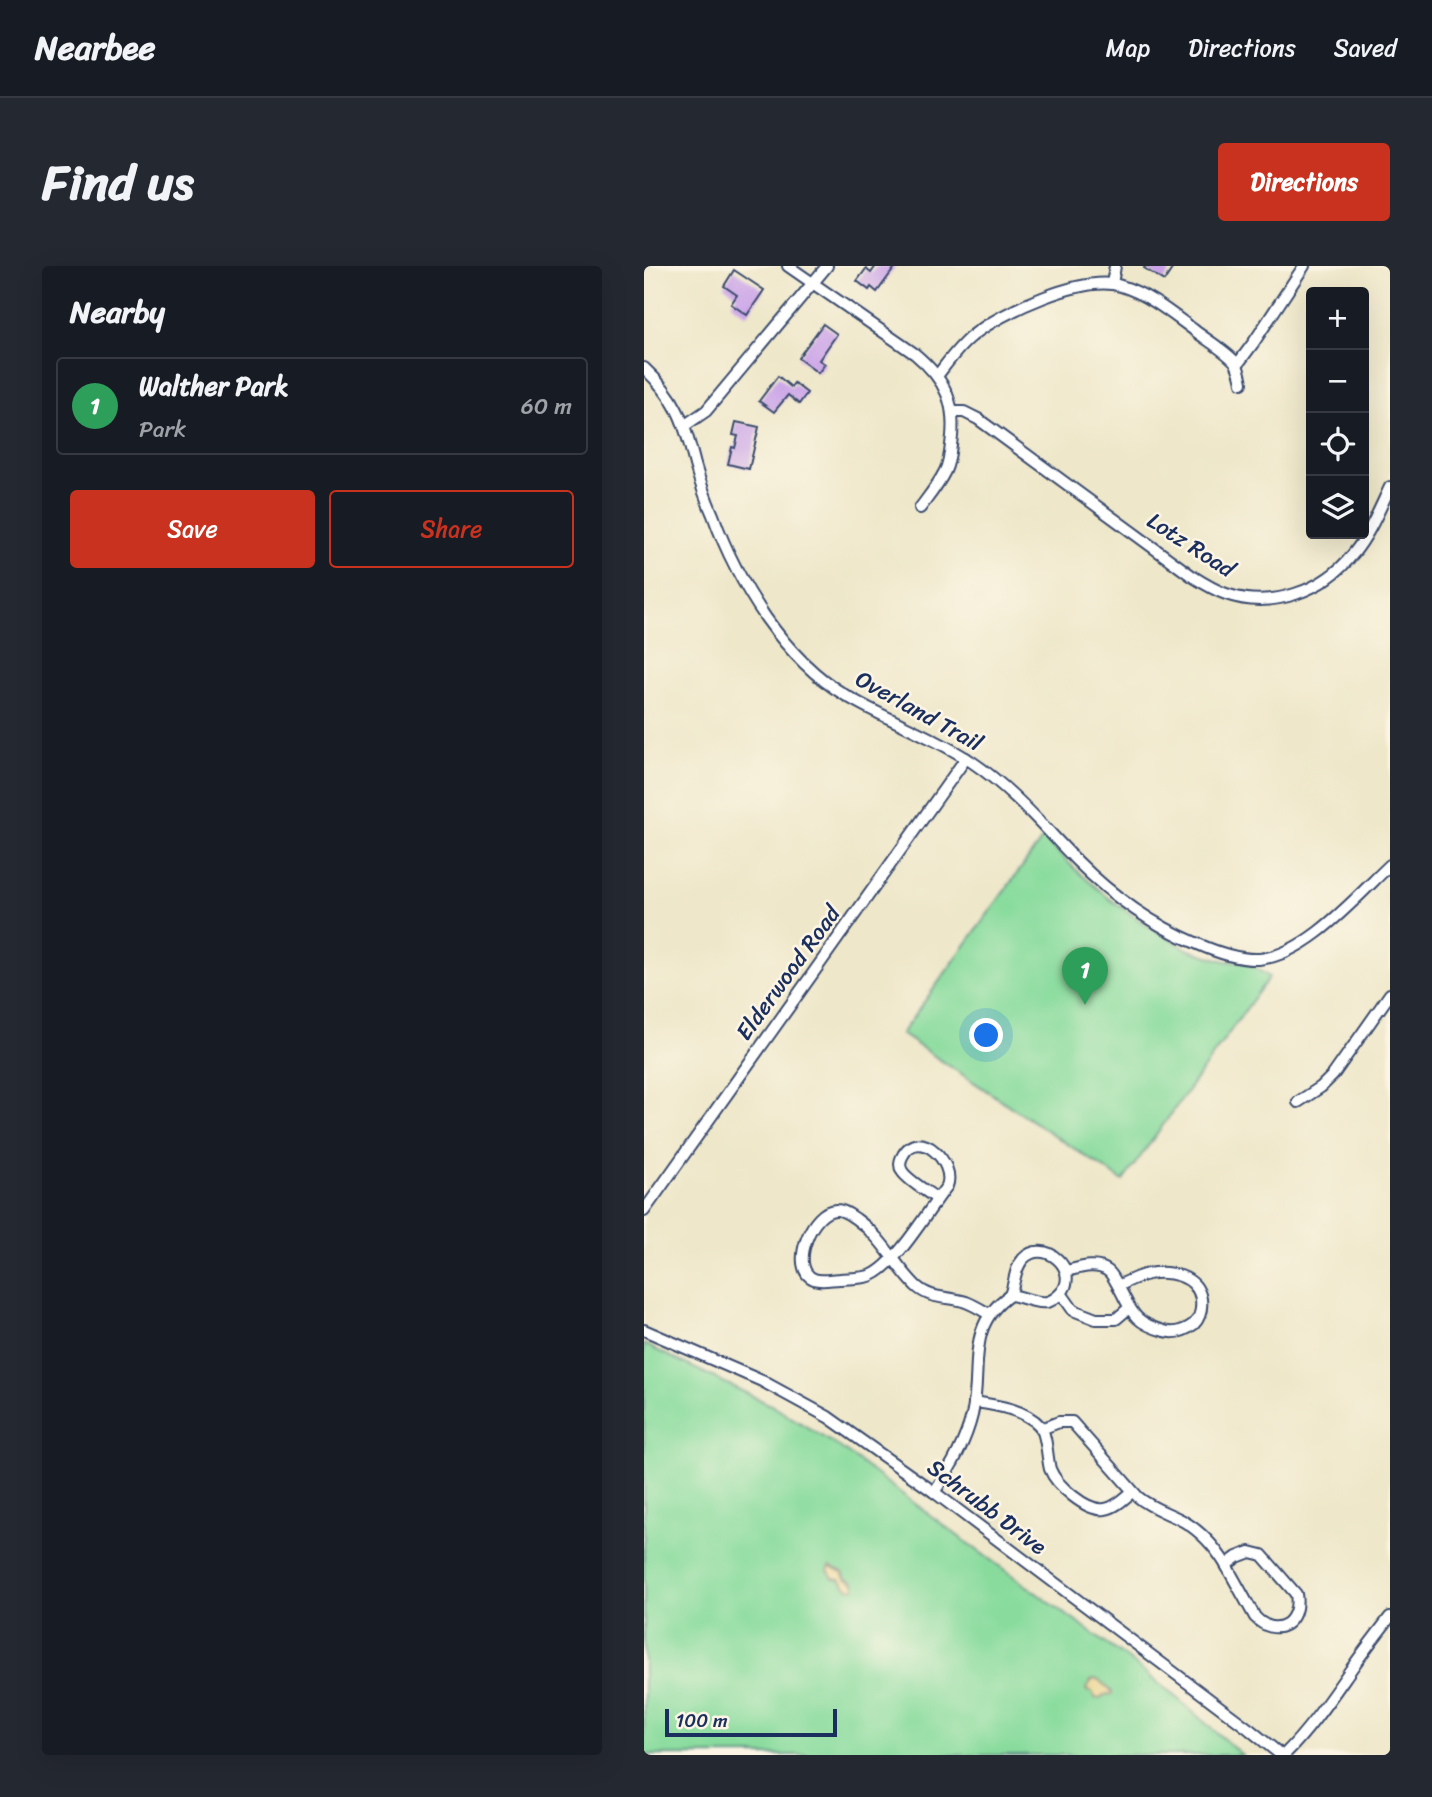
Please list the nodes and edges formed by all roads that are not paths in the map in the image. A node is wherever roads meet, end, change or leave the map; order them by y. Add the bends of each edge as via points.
1 (788, 266) edge
2 (827, 266) edge
3 (1115, 266) edge
4 (1304, 266) edge
5 (813, 283) junction
6 (1112, 284) junction
7 (1237, 365) junction
8 (644, 369) edge
9 (937, 376) junction
10 (1242, 383) dead end
11 (953, 412) junction
12 (684, 426) junction
13 (1390, 487) edge
14 (920, 508) dead end
15 (966, 758) junction
16 (1390, 865) edge
17 (1390, 995) edge
18 (1298, 1102) dead end
19 (937, 1199) junction
20 (644, 1211) edge
21 (894, 1258) junction
22 (1066, 1271) junction
23 (1118, 1286) junction
24 (1061, 1293) junction
25 (1010, 1295) junction
26 (1129, 1308) junction
27 (989, 1314) junction
28 (644, 1330) edge
29 (974, 1402) junction
30 (1041, 1429) junction
31 (934, 1492) junction
32 (1132, 1492) junction
33 (1226, 1565) junction
34 (1390, 1617) edge
35 (1283, 1755) edge

1 - 5 street
2 - 5 street
3 - 6 street
4 - 7 street
5 - 9 street via 915,354
5 - 12 street via 706,411
6 - 7 street via 1148,297
6 - 9 street via 1073,287 1003,317 974,334
7 - 10 street
8 - 12 street, Overland Trail via 665,391
9 - 11 street
11 - 13 street, Lotz Road via 978,419 1192,576 1246,599 1283,598 1334,574 1361,544
11 - 14 street via 949,459
12 - 15 street, Overland Trail via 725,546 781,639 809,669 845,695
15 - 16 street, Overland Trail via 1017,799 1112,893 1188,940 1235,957 1258,959 1289,951 1311,938
15 - 20 street, Elderwood Road
17 - 18 street via 1333,1075
19 - 19 street via 948,1183 948,1169 933,1149 914,1145 901,1156 901,1169
19 - 21 street
21 - 21 street via 862,1277 817,1280 803,1268 804,1249 815,1223 836,1209 864,1225
21 - 27 street via 926,1293 966,1302
22 - 23 street via 1100,1267
22 - 24 street
22 - 25 street via 1051,1254 1033,1253 1019,1265
23 - 26 street
23 - 26 street via 1146,1274 1166,1273 1190,1281 1201,1299 1198,1319 1181,1331 1146,1325
24 - 25 street via 1047,1302
24 - 26 street via 1073,1310 1096,1319 1116,1319
25 - 27 street
27 - 29 street via 977,1349
28 - 31 street, Schrubb Drive via 799,1401
29 - 30 street via 1014,1410
29 - 31 street via 961,1450
30 - 32 street via 1072,1422
30 - 32 street via 1053,1475 1086,1504 1105,1510
31 - 35 street, Schrubb Drive
32 - 33 street via 1201,1533
33 - 33 street via 1261,1623 1280,1627 1293,1618 1296,1594 1262,1555 1250,1552
34 - 35 street via 1317,1717

